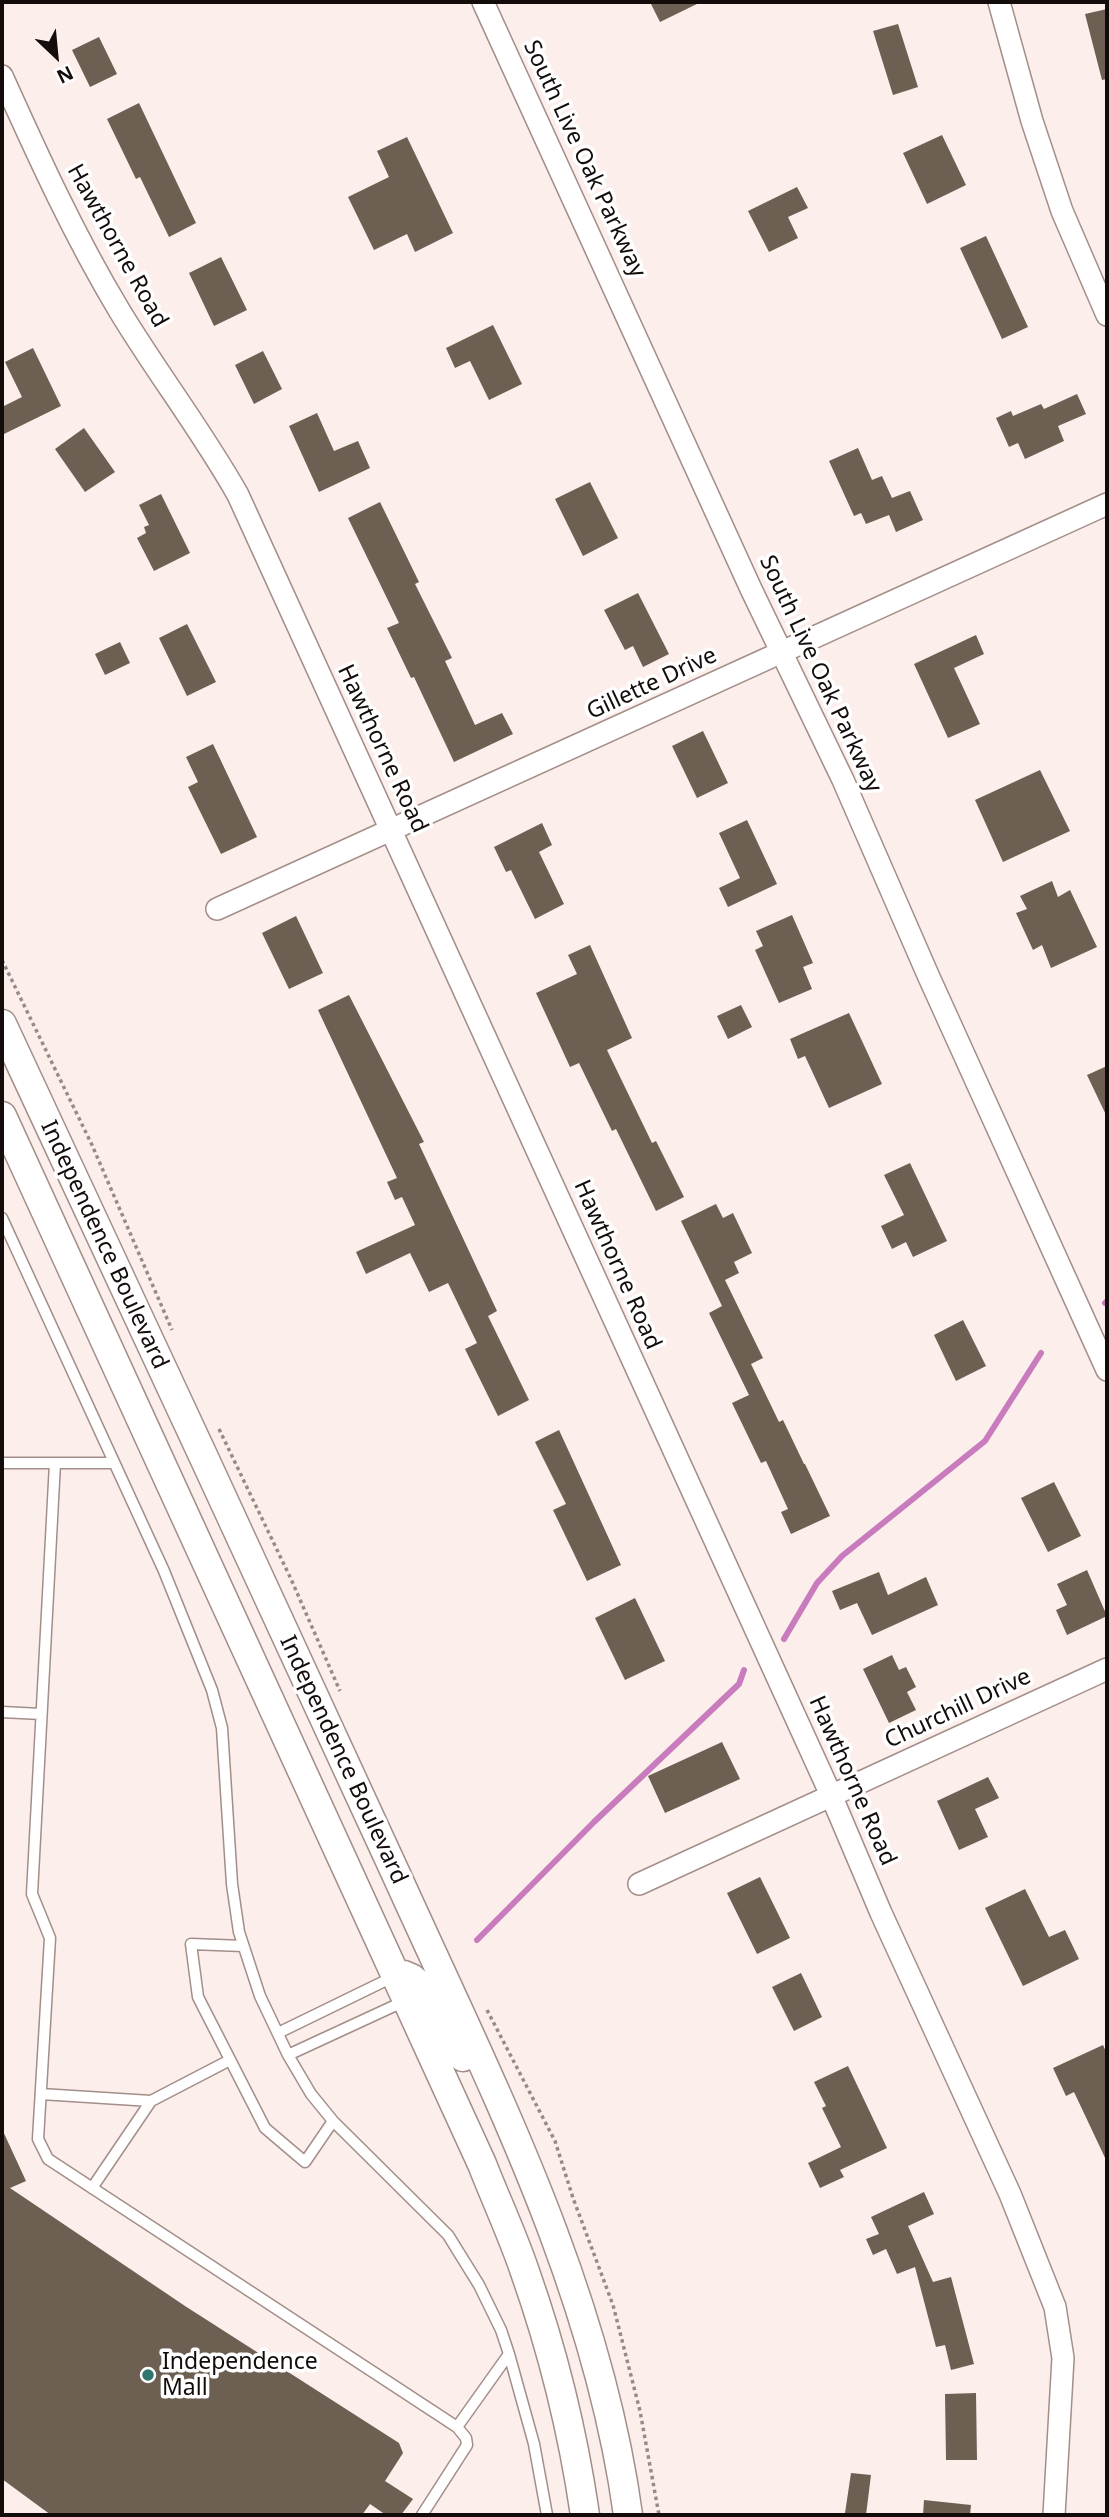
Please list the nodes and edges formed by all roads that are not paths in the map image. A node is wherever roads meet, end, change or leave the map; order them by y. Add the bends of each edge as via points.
1 (484, 2) edge
2 (999, 2) edge
3 (2, 76) edge
4 (1107, 314) edge
5 (1107, 504) edge
6 (781, 653) junction
7 (390, 830) junction
8 (217, 909) dead end
9 (2, 1024) edge
10 (2, 1116) edge
11 (2, 1218) edge
12 (1107, 1370) edge
13 (55, 1463) junction
14 (114, 1463) junction
15 (2, 1464) edge
16 (1107, 1669) edge
17 (2, 1712) edge
18 (41, 1714) junction
19 (831, 1796) junction
20 (639, 1884) dead end
21 (243, 1946) junction
22 (401, 1988) junction
23 (278, 2034) junction
24 (288, 2054) junction
25 (230, 2060) junction
26 (41, 2094) junction
27 (151, 2101) junction
28 (333, 2121) junction
29 (522, 2151) junction
30 (92, 2188) junction
31 (509, 2354) junction
32 (457, 2427) junction
33 (422, 2515) edge
34 (547, 2515) edge
35 (585, 2515) edge
36 (628, 2515) edge
37 (1054, 2515) edge

1 - 6 street, South Live Oak Parkway
2 - 4 street via 1062,211
3 - 7 street, Hawthorne Road via 76,236 238,495
5 - 6 street, Gillette Drive
6 - 7 street, Gillette Drive
6 - 12 street, South Live Oak Parkway via 843,780
7 - 8 street, Gillette Drive
7 - 19 street, Hawthorne Road
9 - 29 main road, Independence Boulevard
10 - 22 main road, Independence Boulevard
11 - 14 lane
13 - 14 lane
13 - 15 lane
13 - 18 lane
14 - 21 lane via 212,1690 222,1728 232,1884
16 - 19 street, Churchill Drive
17 - 18 lane
18 - 26 lane via 32,1895 50,1938
19 - 20 street, Churchill Drive
19 - 37 street, Hawthorne Road via 1010,2193 1055,2307 1063,2358
21 - 23 lane
21 - 25 lane via 191,1944 198,1997
22 - 23 lane
22 - 24 lane
22 - 29 main road via 404,1975 425,1990
22 - 35 main road, Independence Boulevard via 482,2164 525,2271 561,2393
23 - 24 lane
24 - 28 lane
25 - 27 lane
25 - 28 lane via 265,2128 305,2162
26 - 27 lane
26 - 30 lane via 38,2139 48,2159
27 - 30 lane
28 - 31 lane via 448,2235 479,2285
29 - 36 main road, Independence Boulevard via 591,2340
30 - 32 lane
31 - 32 lane
31 - 34 lane via 534,2444
32 - 33 lane via 467,2445

